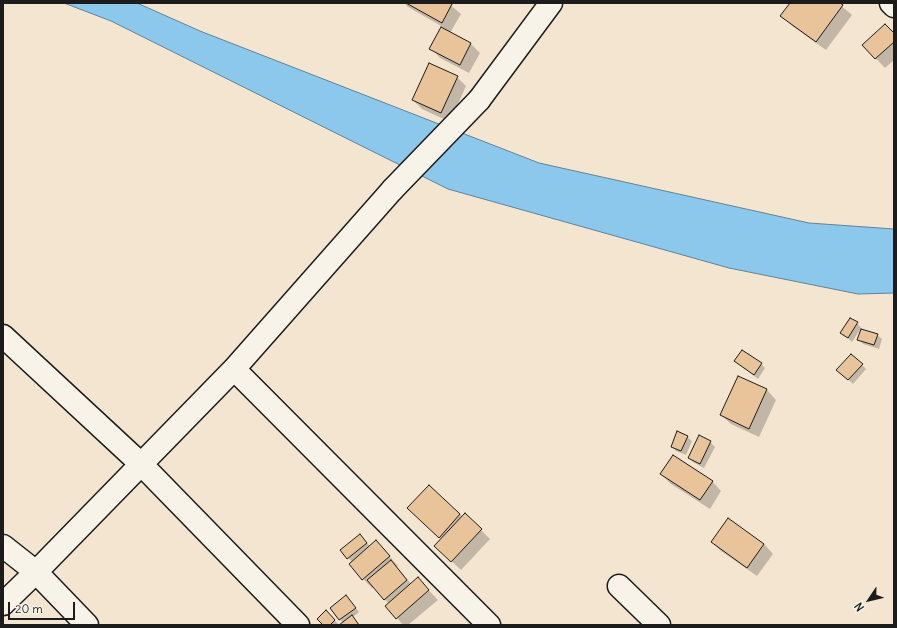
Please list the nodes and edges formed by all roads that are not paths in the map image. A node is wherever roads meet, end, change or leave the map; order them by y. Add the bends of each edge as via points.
1 (551, 3) edge
2 (891, 3) edge
3 (894, 6) edge
4 (3, 336) edge
5 (234, 370) junction
6 (142, 465) junction
7 (3, 546) edge
8 (36, 572) junction
9 (619, 586) dead end
10 (3, 604) edge
11 (87, 625) edge
12 (298, 625) edge
13 (489, 625) edge
14 (658, 625) edge

1 - 5 street via 479,100 393,189
2 - 3 street
4 - 6 street
5 - 6 street
5 - 13 street
6 - 8 street
6 - 12 street
7 - 8 street
8 - 10 street
8 - 11 street
9 - 14 street

